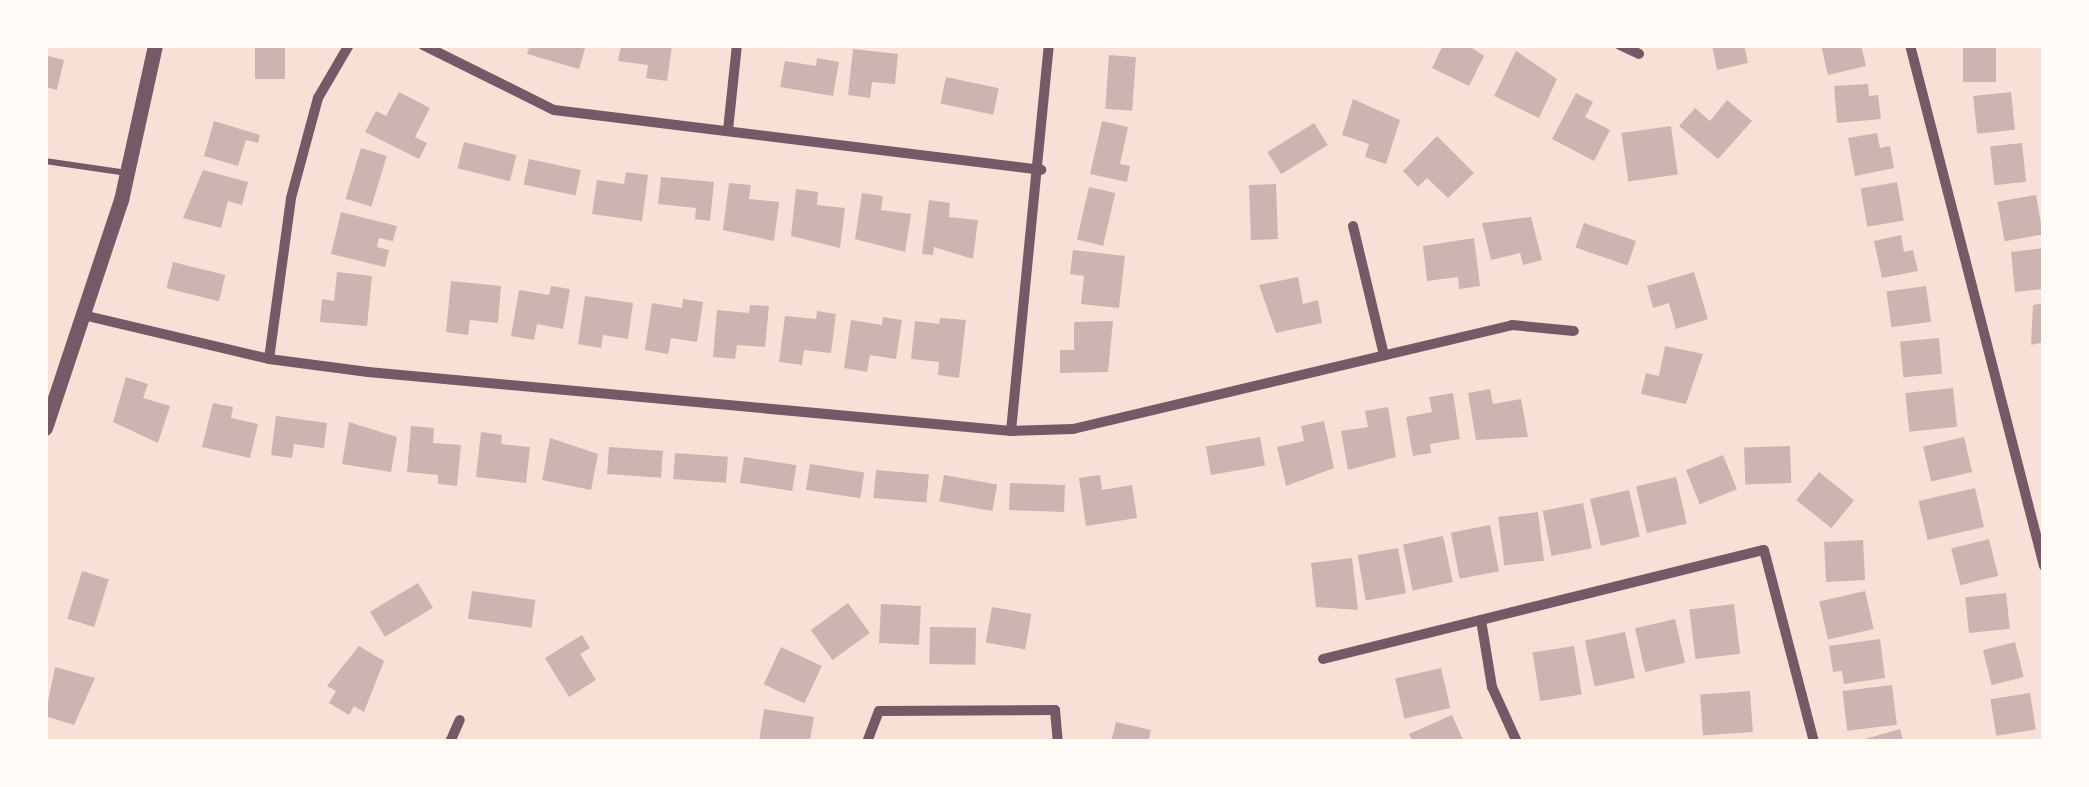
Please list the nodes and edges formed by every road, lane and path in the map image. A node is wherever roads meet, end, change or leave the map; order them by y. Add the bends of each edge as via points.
1 (155, 45) edge
2 (349, 45) edge
3 (423, 45) edge
4 (738, 45) edge
5 (1049, 45) edge
6 (1620, 45) edge
7 (1910, 45) edge
8 (1639, 54) dead end
9 (728, 130) junction
10 (45, 161) edge
11 (1041, 170) junction
12 (127, 173) junction
13 (1354, 226) dead end
14 (83, 314) junction
15 (1574, 331) dead end
16 (1384, 354) junction
17 (269, 359) junction
18 (45, 428) edge
19 (1011, 431) junction
20 (2043, 560) edge
21 (1481, 620) junction
22 (1323, 658) dead end
23 (460, 720) dead end
24 (450, 742) edge
25 (867, 742) edge
26 (1058, 742) edge
27 (1517, 742) edge
28 (1814, 742) edge

1 - 12 street
2 - 17 street via 318,98 290,198
3 - 9 street via 554,110
4 - 9 street
5 - 11 street
6 - 8 street
7 - 20 street
9 - 11 street
10 - 12 lane
11 - 19 street
12 - 14 street
13 - 16 street
14 - 17 street
14 - 18 street
15 - 16 street via 1512,325
16 - 19 street via 1074,429
17 - 19 street
21 - 22 street
21 - 27 street via 1492,687
21 - 28 street via 1764,550
23 - 24 street
25 - 26 street via 879,712 1055,710

